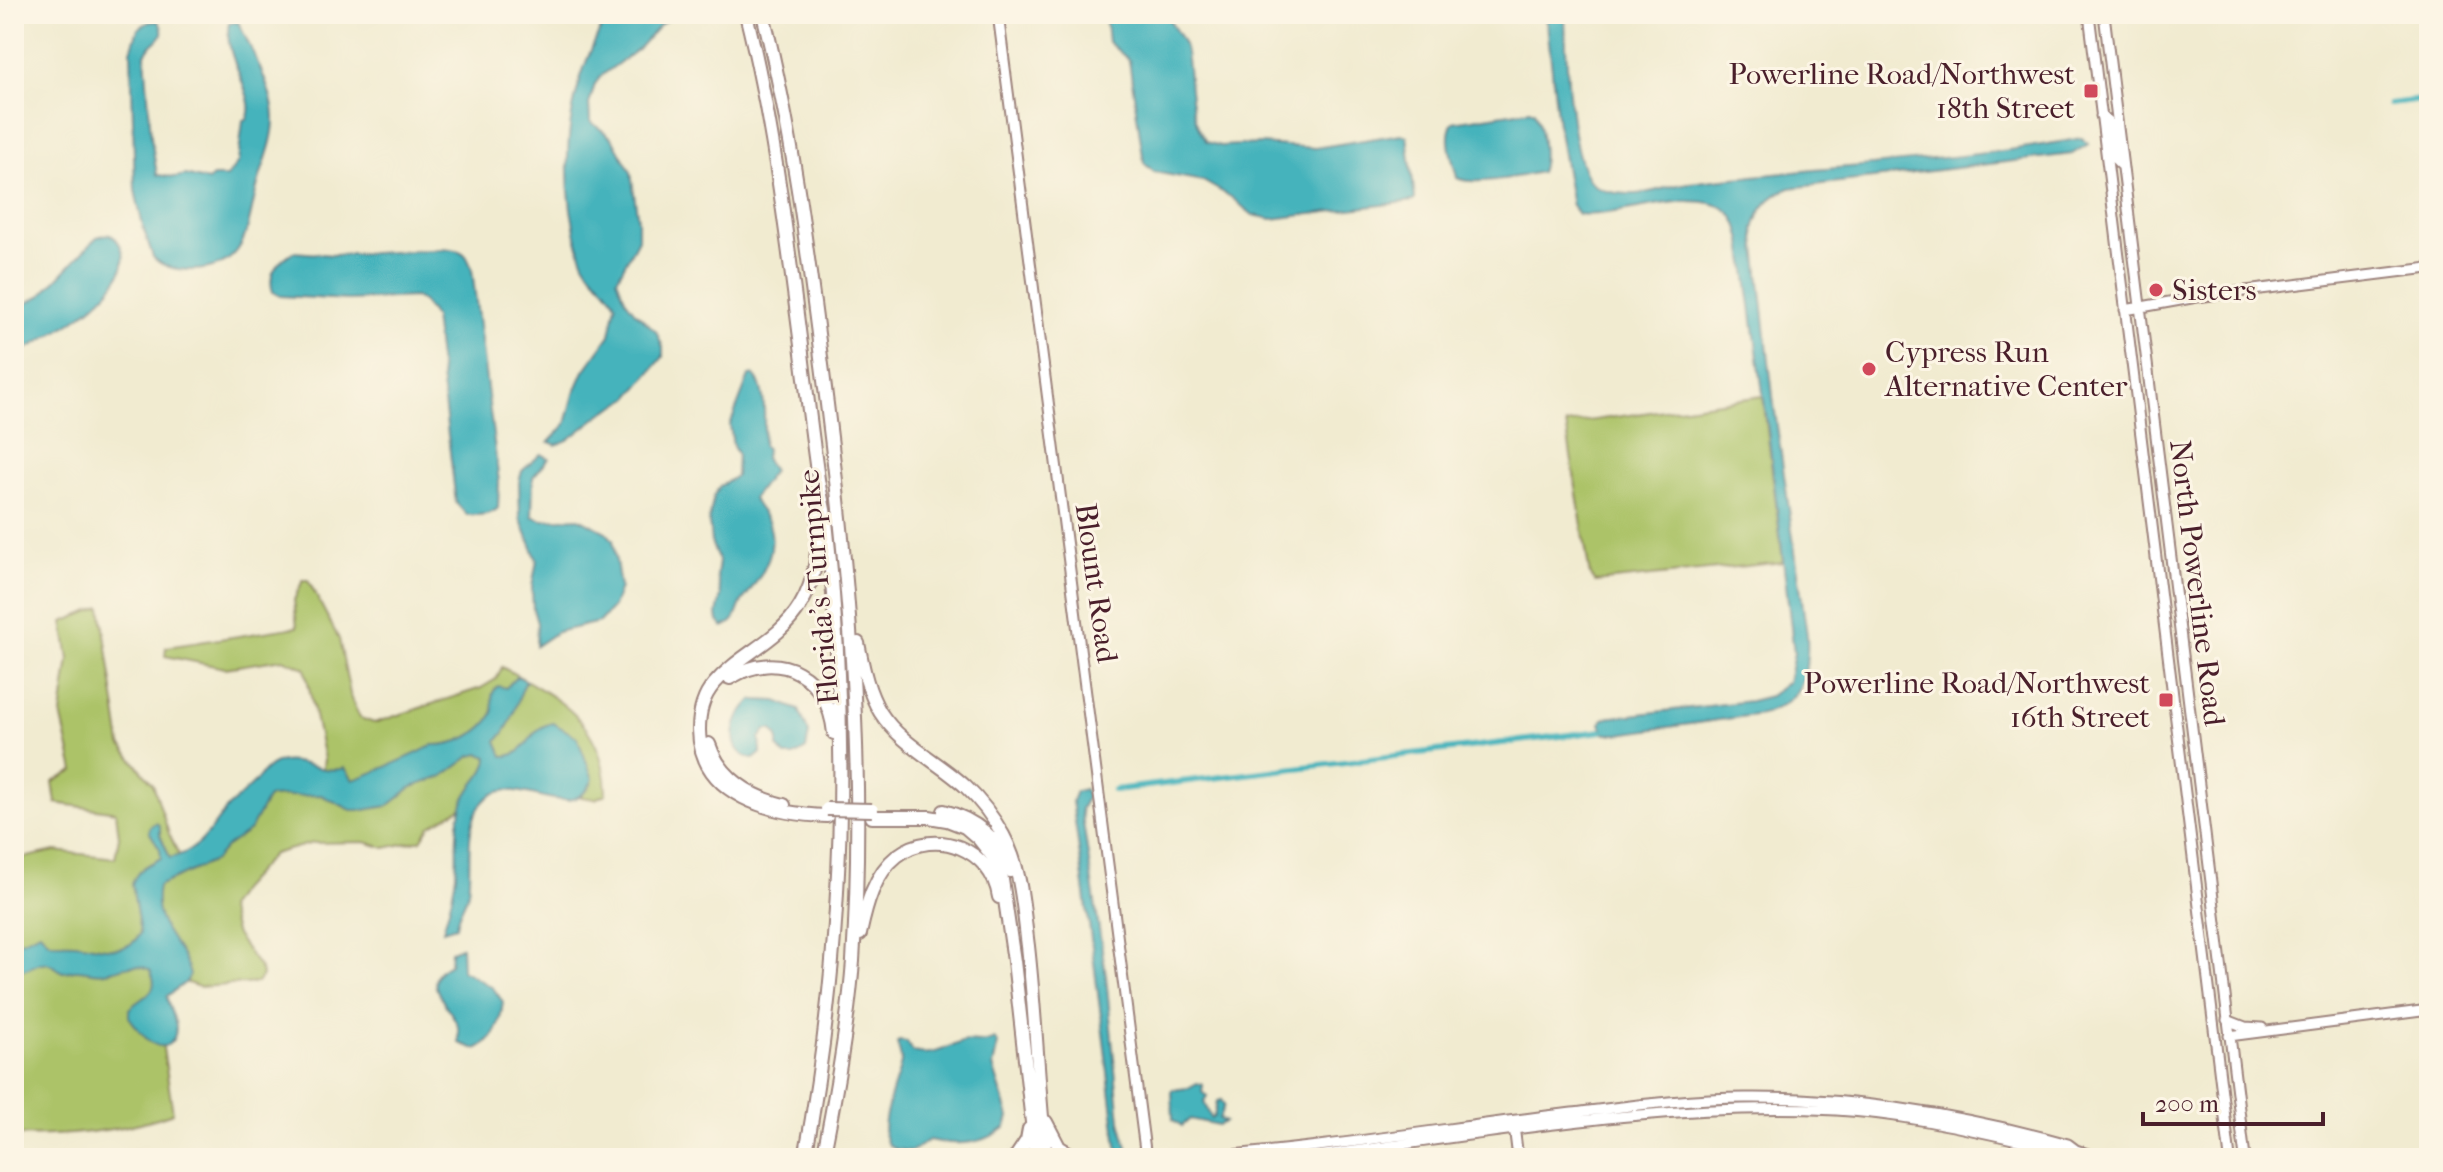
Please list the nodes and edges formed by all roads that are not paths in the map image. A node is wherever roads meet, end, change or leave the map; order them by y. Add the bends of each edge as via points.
1 (746, 14) edge
2 (763, 14) edge
3 (998, 14) edge
4 (2089, 14) edge
5 (2104, 14) edge
6 (2101, 116) junction
7 (2121, 165) junction
8 (2429, 268) edge
9 (2138, 308) junction
10 (2125, 310) junction
11 (2146, 471) junction
12 (819, 482) junction
13 (2148, 488) junction
14 (2161, 488) junction
15 (2163, 507) junction
16 (849, 601) junction
17 (840, 776) junction
18 (827, 813) junction
19 (872, 813) junction
20 (852, 964) junction
21 (2211, 1004) junction
22 (1018, 1009) junction
23 (2429, 1010) edge
24 (1034, 1020) junction
25 (2227, 1020) junction
26 (2277, 1030) junction
27 (2229, 1036) junction
28 (2216, 1041) junction
29 (2232, 1061) junction
30 (1871, 1103) junction
31 (1816, 1109) junction
32 (1036, 1114) junction
33 (1514, 1125) junction
34 (1329, 1149) junction
35 (2076, 1150) junction
36 (805, 1158) edge
37 (823, 1158) edge
38 (1015, 1158) edge
39 (1036, 1158) edge
40 (1046, 1158) edge
41 (1077, 1158) edge
42 (1146, 1158) edge
43 (1194, 1158) edge
44 (1290, 1158) edge
45 (1300, 1158) edge
46 (1518, 1158) edge
47 (2099, 1158) edge
48 (2230, 1158) edge
49 (2245, 1158) edge

1 - 12 highway, Florida's Turnpike via 780,175
2 - 16 highway, Florida's Turnpike via 795,169
3 - 42 main road, Blount Road
4 - 6 main road, North Powerline Road
5 - 7 main road, North Powerline Road
6 - 7 main road via 2110,124 2114,158
6 - 10 main road, North Powerline Road
7 - 9 main road, North Powerline Road
8 - 9 main road
9 - 10 main road
9 - 14 main road, North Powerline Road
10 - 11 main road, North Powerline Road
11 - 13 main road, North Powerline Road
11 - 14 main road
12 - 17 highway, Florida's Turnpike via 835,626
12 - 18 highway via 817,560 810,586 784,626 711,687 701,710 700,736 707,764 744,799 783,812
13 - 15 main road
13 - 21 main road, North Powerline Road
14 - 15 main road, North Powerline Road
15 - 25 main road, North Powerline Road
16 - 20 highway, Florida's Turnpike via 858,835
16 - 24 highway via 865,678 881,712 906,742 978,799 1011,852 1021,886
17 - 18 highway via 829,708 812,681 797,671 761,666 744,670 721,686 706,721 710,749 724,772 762,798
17 - 36 highway, Florida's Turnpike via 829,1000
18 - 19 highway
19 - 22 highway via 947,820 965,827 991,852 1003,879
19 - 24 highway via 928,809 960,816 976,823 999,849 1011,874
20 - 22 highway via 870,895 884,870 913,846 955,844 973,853 997,885
20 - 37 highway, Florida's Turnpike
21 - 27 main road
21 - 28 main road, North Powerline Road
22 - 32 highway
23 - 26 main road
24 - 32 highway
25 - 26 main road
25 - 27 main road, North Powerline Road
26 - 27 main road
27 - 29 main road, North Powerline Road
28 - 29 main road
28 - 48 main road, North Powerline Road
29 - 49 main road, North Powerline Road
30 - 31 main road
30 - 33 main road via 1745,1098 1650,1103
30 - 35 main road via 2005,1127
31 - 33 main road via 1745,1107
31 - 35 main road via 1919,1119
32 - 38 highway
32 - 39 highway
32 - 40 highway
32 - 41 highway via 1059,1147
33 - 34 main road
33 - 34 main road via 1363,1140
33 - 46 main road
34 - 43 main road
34 - 44 main road
34 - 45 main road
35 - 47 main road

